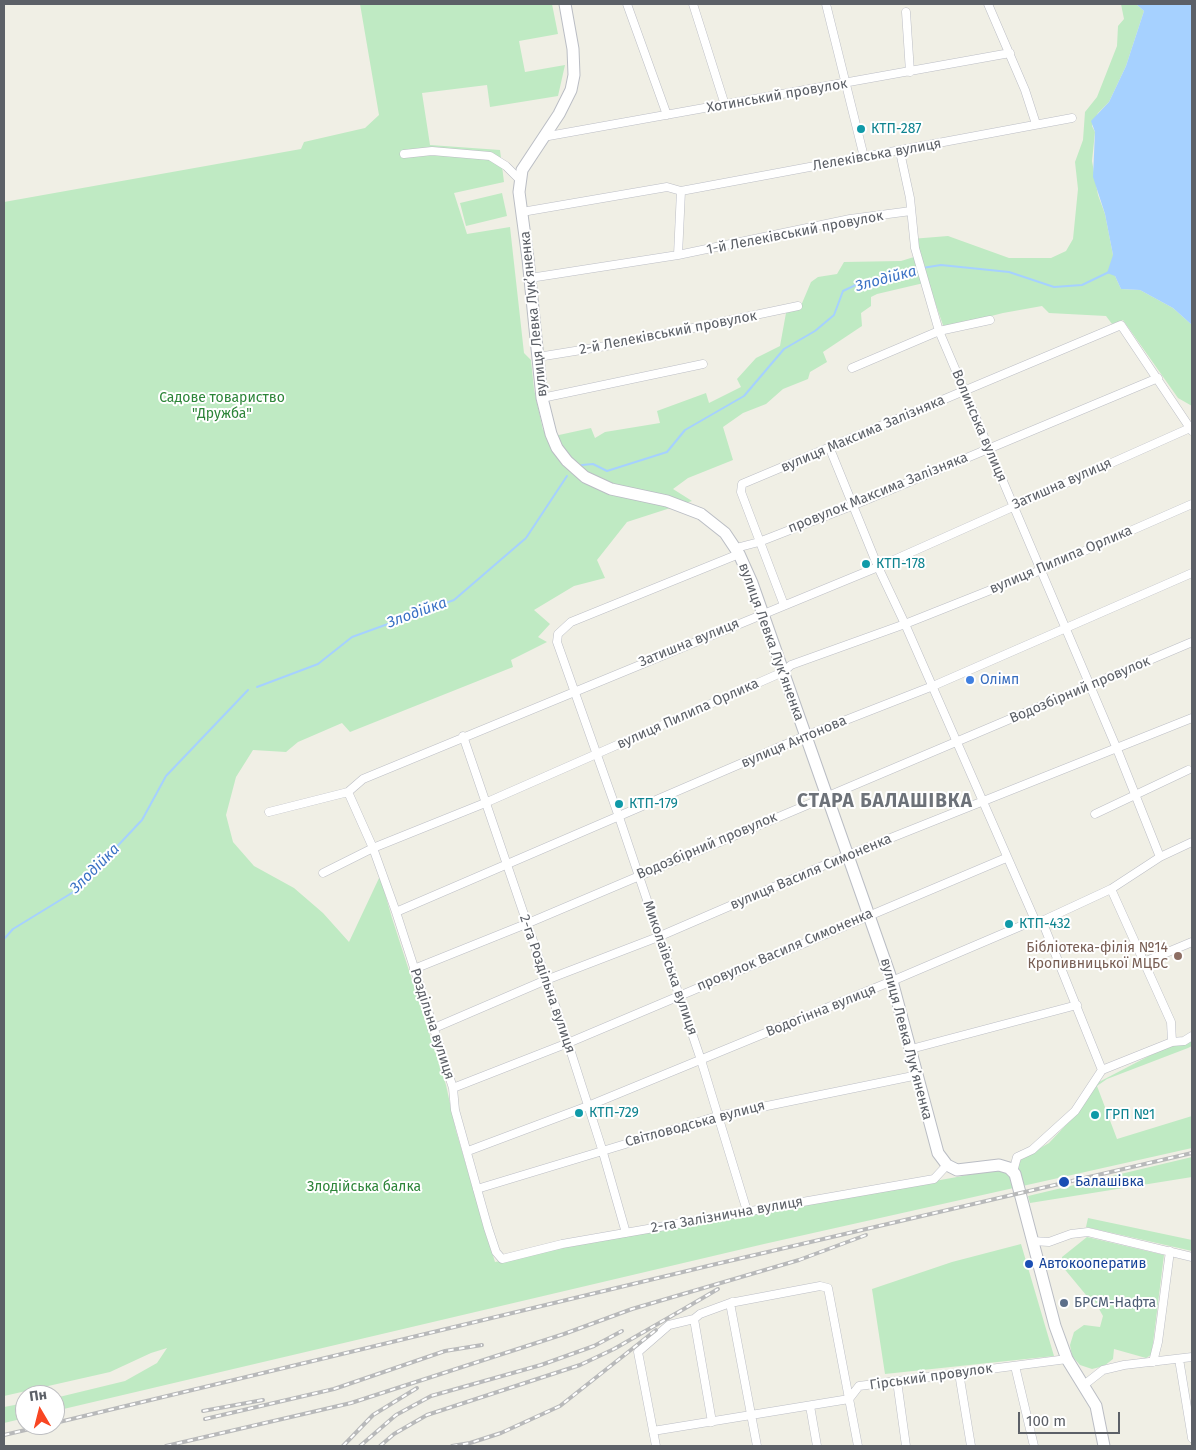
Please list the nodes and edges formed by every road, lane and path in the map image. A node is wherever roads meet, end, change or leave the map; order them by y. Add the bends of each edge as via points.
1 (565, 4) edge
2 (627, 4) edge
3 (693, 4) edge
4 (826, 4) edge
5 (988, 4) edge
6 (906, 12) dead end
7 (1010, 53) junction
8 (910, 72) junction
9 (846, 84) junction
10 (725, 105) junction
11 (667, 115) junction
12 (1072, 118) dead end
13 (1036, 124) junction
14 (543, 137) junction
15 (900, 152) junction
16 (404, 154) dead end
17 (864, 157) junction
18 (519, 179) junction
19 (681, 191) junction
20 (911, 211) junction
21 (522, 212) junction
22 (678, 255) junction
23 (530, 278) junction
24 (798, 306) dead end
25 (990, 320) dead end
26 (939, 331) junction
27 (538, 358) junction
28 (703, 364) dead end
29 (852, 368) dead end
30 (1158, 378) junction
31 (964, 392) junction
32 (542, 398) junction
33 (1191, 430) edge
34 (988, 447) junction
35 (830, 449) junction
36 (1192, 504) edge
37 (854, 505) junction
38 (1014, 506) junction
39 (759, 542) junction
40 (738, 551) junction
41 (878, 567) junction
42 (1041, 570) junction
43 (1192, 573) edge
44 (784, 605) junction
45 (762, 613) junction
46 (905, 624) junction
47 (1064, 628) junction
48 (556, 642) joint
49 (1192, 642) edge
50 (783, 672) junction
51 (932, 686) junction
52 (1090, 686) junction
53 (574, 690) junction
54 (1192, 718) edge
55 (463, 736) junction
56 (805, 736) junction
57 (957, 742) junction
58 (1117, 749) junction
59 (597, 754) junction
60 (1188, 770) dead end
61 (348, 792) junction
62 (826, 795) junction
63 (1135, 795) junction
64 (485, 802) junction
65 (983, 802) junction
66 (269, 812) dead end
67 (1095, 814) dead end
68 (619, 818) junction
69 (1192, 842) edge
70 (374, 848) junction
71 (848, 854) junction
72 (1160, 857) junction
73 (1006, 858) junction
74 (506, 864) junction
75 (323, 873) dead end
76 (639, 876) junction
77 (1111, 889) junction
78 (396, 912) junction
79 (870, 914) junction
80 (1039, 920) junction
81 (526, 924) junction
82 (658, 937) junction
83 (1192, 942) edge
84 (1144, 962) junction
85 (414, 969) junction
86 (546, 980) junction
87 (892, 982) junction
88 (679, 996) junction
89 (1077, 1005) junction
90 (432, 1029) junction
91 (1192, 1036) edge
92 (1172, 1042) junction
93 (568, 1043) junction
94 (911, 1049) junction
95 (701, 1060) junction
96 (1102, 1070) junction
97 (918, 1075) junction
98 (453, 1088) junction
99 (588, 1106) junction
100 (718, 1116) junction
101 (602, 1149) junction
102 (468, 1151) junction
103 (944, 1162) junction
104 (1013, 1172) junction
105 (477, 1189) junction
106 (747, 1211) junction
107 (626, 1233) junction
108 (1032, 1241) junction
109 (1170, 1251) junction
110 (1192, 1257) edge
111 (502, 1259) joint
112 (730, 1303) junction
113 (694, 1319) junction
114 (1192, 1357) edge
115 (1067, 1359) junction
116 (1179, 1359) junction
117 (1153, 1362) junction
118 (1015, 1366) junction
119 (959, 1373) junction
120 (896, 1380) junction
121 (1084, 1385) junction
122 (850, 1399) junction
123 (810, 1406) junction
124 (751, 1416) junction
125 (712, 1422) junction
126 (653, 1431) junction
127 (1192, 1438) edge
128 (656, 1446) edge
129 (756, 1446) edge
130 (817, 1446) edge
131 (858, 1446) edge
132 (906, 1446) edge
133 (971, 1446) edge
134 (1034, 1446) edge
135 (1104, 1446) edge

1 - 14 street via 574,75 567,101
2 - 11 street
3 - 10 street
4 - 9 street
5 - 7 street
6 - 8 street
7 - 8 street, Хотинський провулок
7 - 13 street
8 - 9 street, Хотинський провулок
9 - 10 street, Хотинський провулок
9 - 17 street
10 - 11 street, Хотинський провулок
11 - 14 street, Хотинський провулок
12 - 13 street, Лелеківська вулиця
13 - 15 street, Лелеківська вулиця
14 - 18 street
15 - 17 street, Лелеківська вулиця
15 - 20 street, Волинська вулиця
16 - 18 street via 432,151 490,156
17 - 19 street, Лелеківська вулиця
18 - 21 street, вулиця Левка Лукʼяненка
19 - 21 street, Лелеківська вулиця via 666,187
19 - 22 street
20 - 22 street, 1-й Лелеківський провулок via 850,219
20 - 26 street, Волинська вулиця via 919,263
21 - 23 street, вулиця Левка Лукʼяненка
22 - 23 street
23 - 27 street, вулиця Левка Лукʼяненка
24 - 27 street, 2-й Лелеківський провулок
25 - 26 street
26 - 29 street
26 - 31 street, Волинська вулиця
27 - 32 street, вулиця Левка Лукʼяненка
28 - 32 street
30 - 31 street, вулиця Максима Залізняка via 1121,325
30 - 33 street
30 - 34 street, провулок Максима Залізняка
31 - 34 street, Волинська вулиця
31 - 35 street, вулиця Максима Залізняка
32 - 40 street, вулиця Левка Лукʼяненка via 557,448 585,477 611,489 686,507 714,522
33 - 38 street, Затишна вулиця
34 - 37 street, провулок Максима Залізняка
34 - 38 street, Волинська вулиця
35 - 37 street
35 - 39 street, вулиця Максима Залізняка via 742,484 741,492
36 - 42 street, вулиця Пилипа Орлика
37 - 39 street, провулок Максима Залізняка
37 - 41 street
38 - 41 street, Затишна вулиця
38 - 42 street, Волинська вулиця
39 - 40 street, провулок Максима Залізняка
39 - 44 street
40 - 45 street, вулиця Левка Лукʼяненка
40 - 48 street, провулок Максима Залізняка via 571,622 558,634
41 - 44 street, Затишна вулиця
41 - 46 street
42 - 46 street, вулиця Пилипа Орлика
42 - 47 street, Волинська вулиця
43 - 47 street, вулиця Антонова
44 - 45 street, Затишна вулиця
45 - 50 street, вулиця Левка Лукʼяненка
45 - 53 street, Затишна вулиця
46 - 50 street, вулиця Пилипа Орлика via 791,665
46 - 51 street
47 - 51 street, вулиця Антонова
47 - 52 street, Волинська вулиця
48 - 53 street, Миколаївська вулиця
49 - 52 street, Водозбірний провулок
50 - 56 street, вулиця Левка Лукʼяненка
50 - 59 street, вулиця Пилипа Орлика
51 - 56 street, вулиця Антонова
51 - 57 street
52 - 57 street, Водозбірний провулок
52 - 58 street, Волинська вулиця
53 - 55 street, Затишна вулиця
53 - 59 street, Миколаївська вулиця
54 - 58 street, вулиця Василя Симоненка
55 - 61 street, Затишна вулиця via 363,779
55 - 64 street, 2-га Роздільна вулиця
56 - 62 street, вулиця Левка Лукʼяненка
56 - 68 street, вулиця Антонова
57 - 62 street, Водозбірний провулок
57 - 65 street
58 - 63 street, Волинська вулиця
58 - 65 street, вулиця Василя Симоненка
59 - 64 street, вулиця Пилипа Орлика
59 - 68 street, Миколаївська вулиця
60 - 63 street
61 - 66 street, Затишна вулиця
61 - 70 street, Роздільна вулиця
62 - 71 street, вулиця Левка Лукʼяненка
62 - 76 street, Водозбірний провулок
63 - 67 street
63 - 72 street, Волинська вулиця
64 - 70 street, вулиця Пилипа Орлика
64 - 74 street, 2-га Роздільна вулиця
65 - 71 street, вулиця Василя Симоненка
65 - 73 street
68 - 74 street, вулиця Антонова
68 - 76 street, Миколаївська вулиця
69 - 72 street, Водогінна вулиця
70 - 75 street, вулиця Пилипа Орлика
70 - 78 street, Роздільна вулиця
71 - 79 street, вулиця Левка Лукʼяненка
71 - 82 street, вулиця Василя Симоненка
72 - 77 street, Водогінна вулиця
73 - 79 street, провулок Василя Симоненка
73 - 80 street
74 - 78 street, вулиця Антонова
74 - 81 street, 2-га Роздільна вулиця
76 - 81 street, Водозбірний провулок
76 - 82 street, Миколаївська вулиця
77 - 80 street, Водогінна вулиця
77 - 84 street
78 - 85 street, Роздільна вулиця
79 - 87 street, вулиця Левка Лукʼяненка
79 - 88 street, провулок Василя Симоненка
80 - 87 street, Водогінна вулиця
80 - 89 street
81 - 85 street, Водозбірний провулок
81 - 86 street, 2-га Роздільна вулиця
82 - 86 street, вулиця Василя Симоненка
82 - 88 street, Миколаївська вулиця
83 - 84 street
84 - 92 street via 1171,1022
85 - 90 street, Роздільна вулиця
86 - 90 street, вулиця Василя Симоненка
86 - 93 street, 2-га Роздільна вулиця
87 - 94 street, вулиця Левка Лукʼяненка
87 - 95 street, Водогінна вулиця
88 - 93 street, провулок Василя Симоненка
88 - 95 street, Миколаївська вулиця
89 - 94 street
89 - 96 street
90 - 98 street, Роздільна вулиця
91 - 92 street
92 - 96 street
93 - 98 street, провулок Василя Симоненка
93 - 99 street, 2-га Роздільна вулиця
94 - 97 street, вулиця Левка Лукʼяненка
95 - 99 street, Водогінна вулиця
95 - 100 street, Миколаївська вулиця
96 - 104 street via 1075,1111 1032,1150 1017,1157
97 - 100 street, Світловодська вулиця
97 - 103 street, вулиця Левка Лукʼяненка via 934,1143
98 - 102 street, Роздільна вулиця
99 - 101 street, 2-га Роздільна вулиця
99 - 102 street, Водогінна вулиця
100 - 101 street, Світловодська вулиця
100 - 106 street, Миколаївська вулиця
101 - 105 street, Світловодська вулиця
101 - 107 street, 2-га Роздільна вулиця
102 - 105 street, Роздільна вулиця
103 - 104 street via 963,1170 999,1165
103 - 106 street, 2-га Залізнична вулиця via 934,1179
104 - 108 street
105 - 111 street, Роздільна вулиця via 496,1252
106 - 107 street, 2-га Залізнична вулиця
107 - 111 street, 2-га Залізнична вулиця
108 - 109 street via 1049,1242 1088,1232
108 - 115 street
109 - 110 street
109 - 117 street
112 - 113 street
112 - 122 street via 820,1286 828,1288
112 - 124 street
113 - 125 street
113 - 126 street via 669,1325 638,1352
114 - 116 street
115 - 118 street, Гірський провулок
115 - 121 street
116 - 117 street
116 - 127 street
117 - 121 street via 1103,1370
118 - 119 street, Гірський провулок
118 - 134 street
119 - 120 street, Гірський провулок
119 - 133 street
120 - 122 street, Гірський провулок via 859,1386
120 - 132 street
121 - 135 street via 1096,1406
122 - 123 street, Гірський провулок
122 - 131 street
123 - 124 street, Гірський провулок
123 - 130 street
124 - 125 street, Гірський провулок
124 - 129 street
125 - 126 street, Гірський провулок
126 - 128 street

